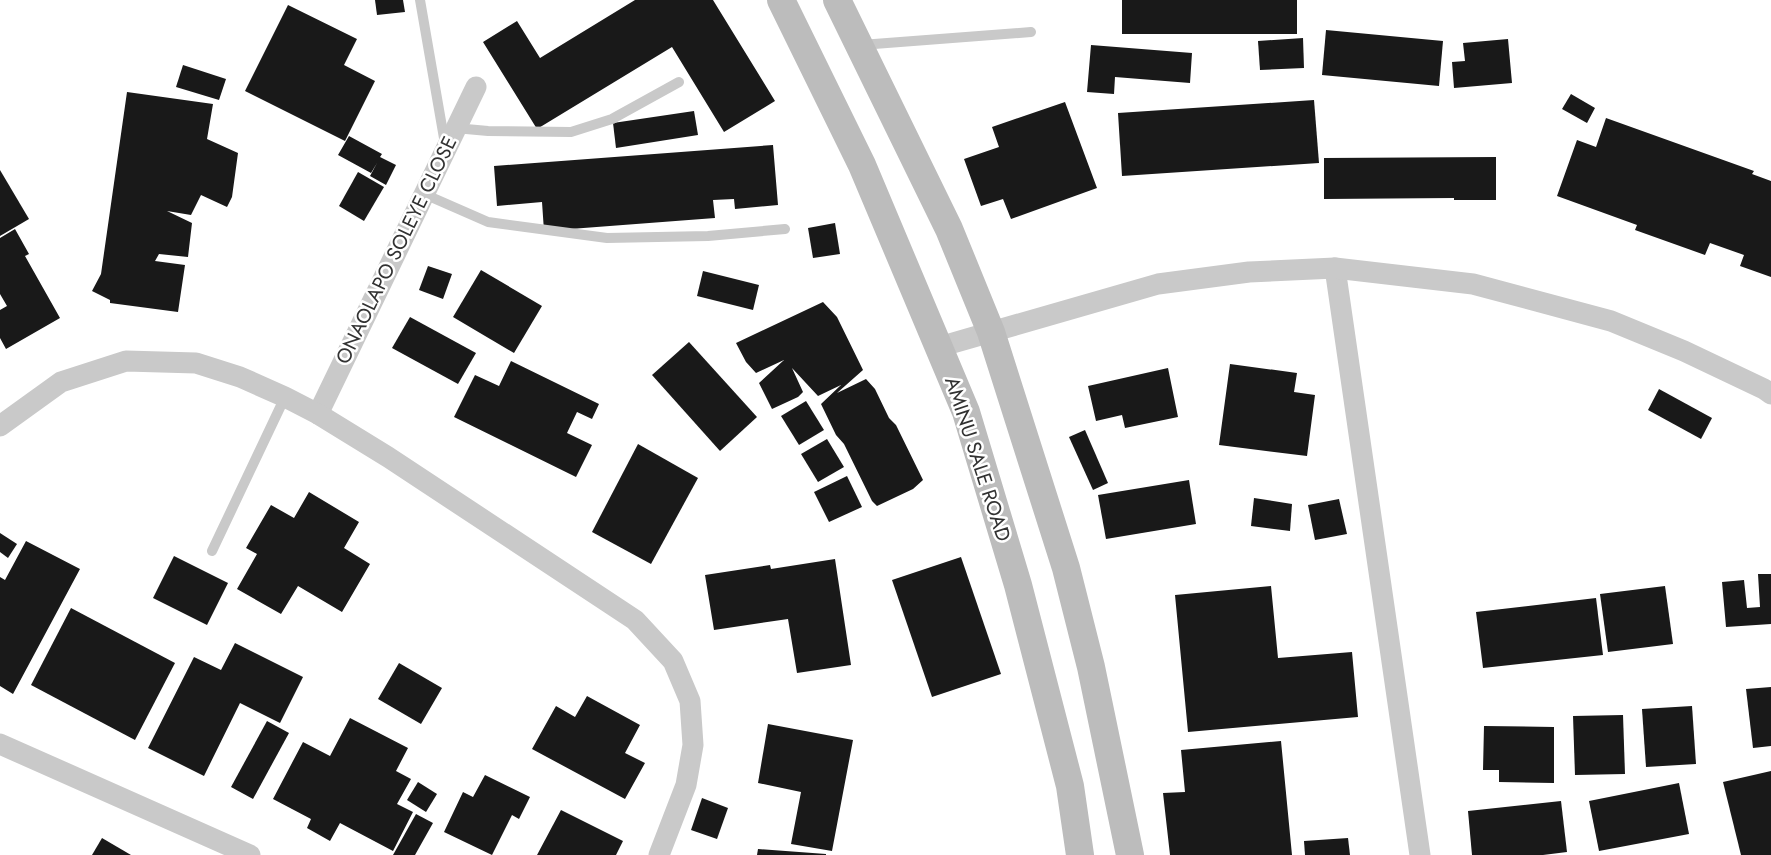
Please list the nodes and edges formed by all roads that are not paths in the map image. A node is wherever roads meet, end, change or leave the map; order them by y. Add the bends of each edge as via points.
1 (420, 0) edge
2 (781, 0) edge
3 (837, 0) edge
4 (1031, 32) dead end
5 (860, 45) junction
6 (680, 82) dead end
7 (476, 87) dead end
8 (455, 128) junction
9 (446, 147) junction
10 (424, 194) junction
11 (785, 230) dead end
12 (1335, 268) junction
13 (991, 332) junction
14 (939, 347) junction
15 (1768, 387) edge
16 (285, 398) junction
17 (318, 414) junction
18 (0, 426) edge
19 (212, 551) dead end
20 (0, 744) edge
21 (250, 855) edge
22 (660, 855) edge
23 (1080, 855) edge
24 (1130, 855) edge
25 (1420, 855) edge

1 - 9 lane
2 - 14 street, AMINU SALE ROAD via 862,165
3 - 5 street
4 - 5 lane
5 - 13 street via 949,229
6 - 8 lane via 612,119 570,132
7 - 8 street, ONAOLAPO SOLEYE CLOSE
8 - 9 street, ONAOLAPO SOLEYE CLOSE
9 - 10 street, ONAOLAPO SOLEYE CLOSE
10 - 11 lane via 488,222 607,238 708,236
10 - 17 street, ONAOLAPO SOLEYE CLOSE
12 - 13 street via 1249,272 1158,284
12 - 15 street via 1473,284 1611,320
12 - 25 street
13 - 14 street
13 - 24 street via 1066,568
14 - 23 street, AMINU SALE ROAD via 966,412 1018,585 1070,786
16 - 17 street
16 - 18 street via 240,377 196,363 126,361 61,382
16 - 19 lane
17 - 22 street via 635,620 673,661 690,701 693,745 686,785
20 - 21 street

